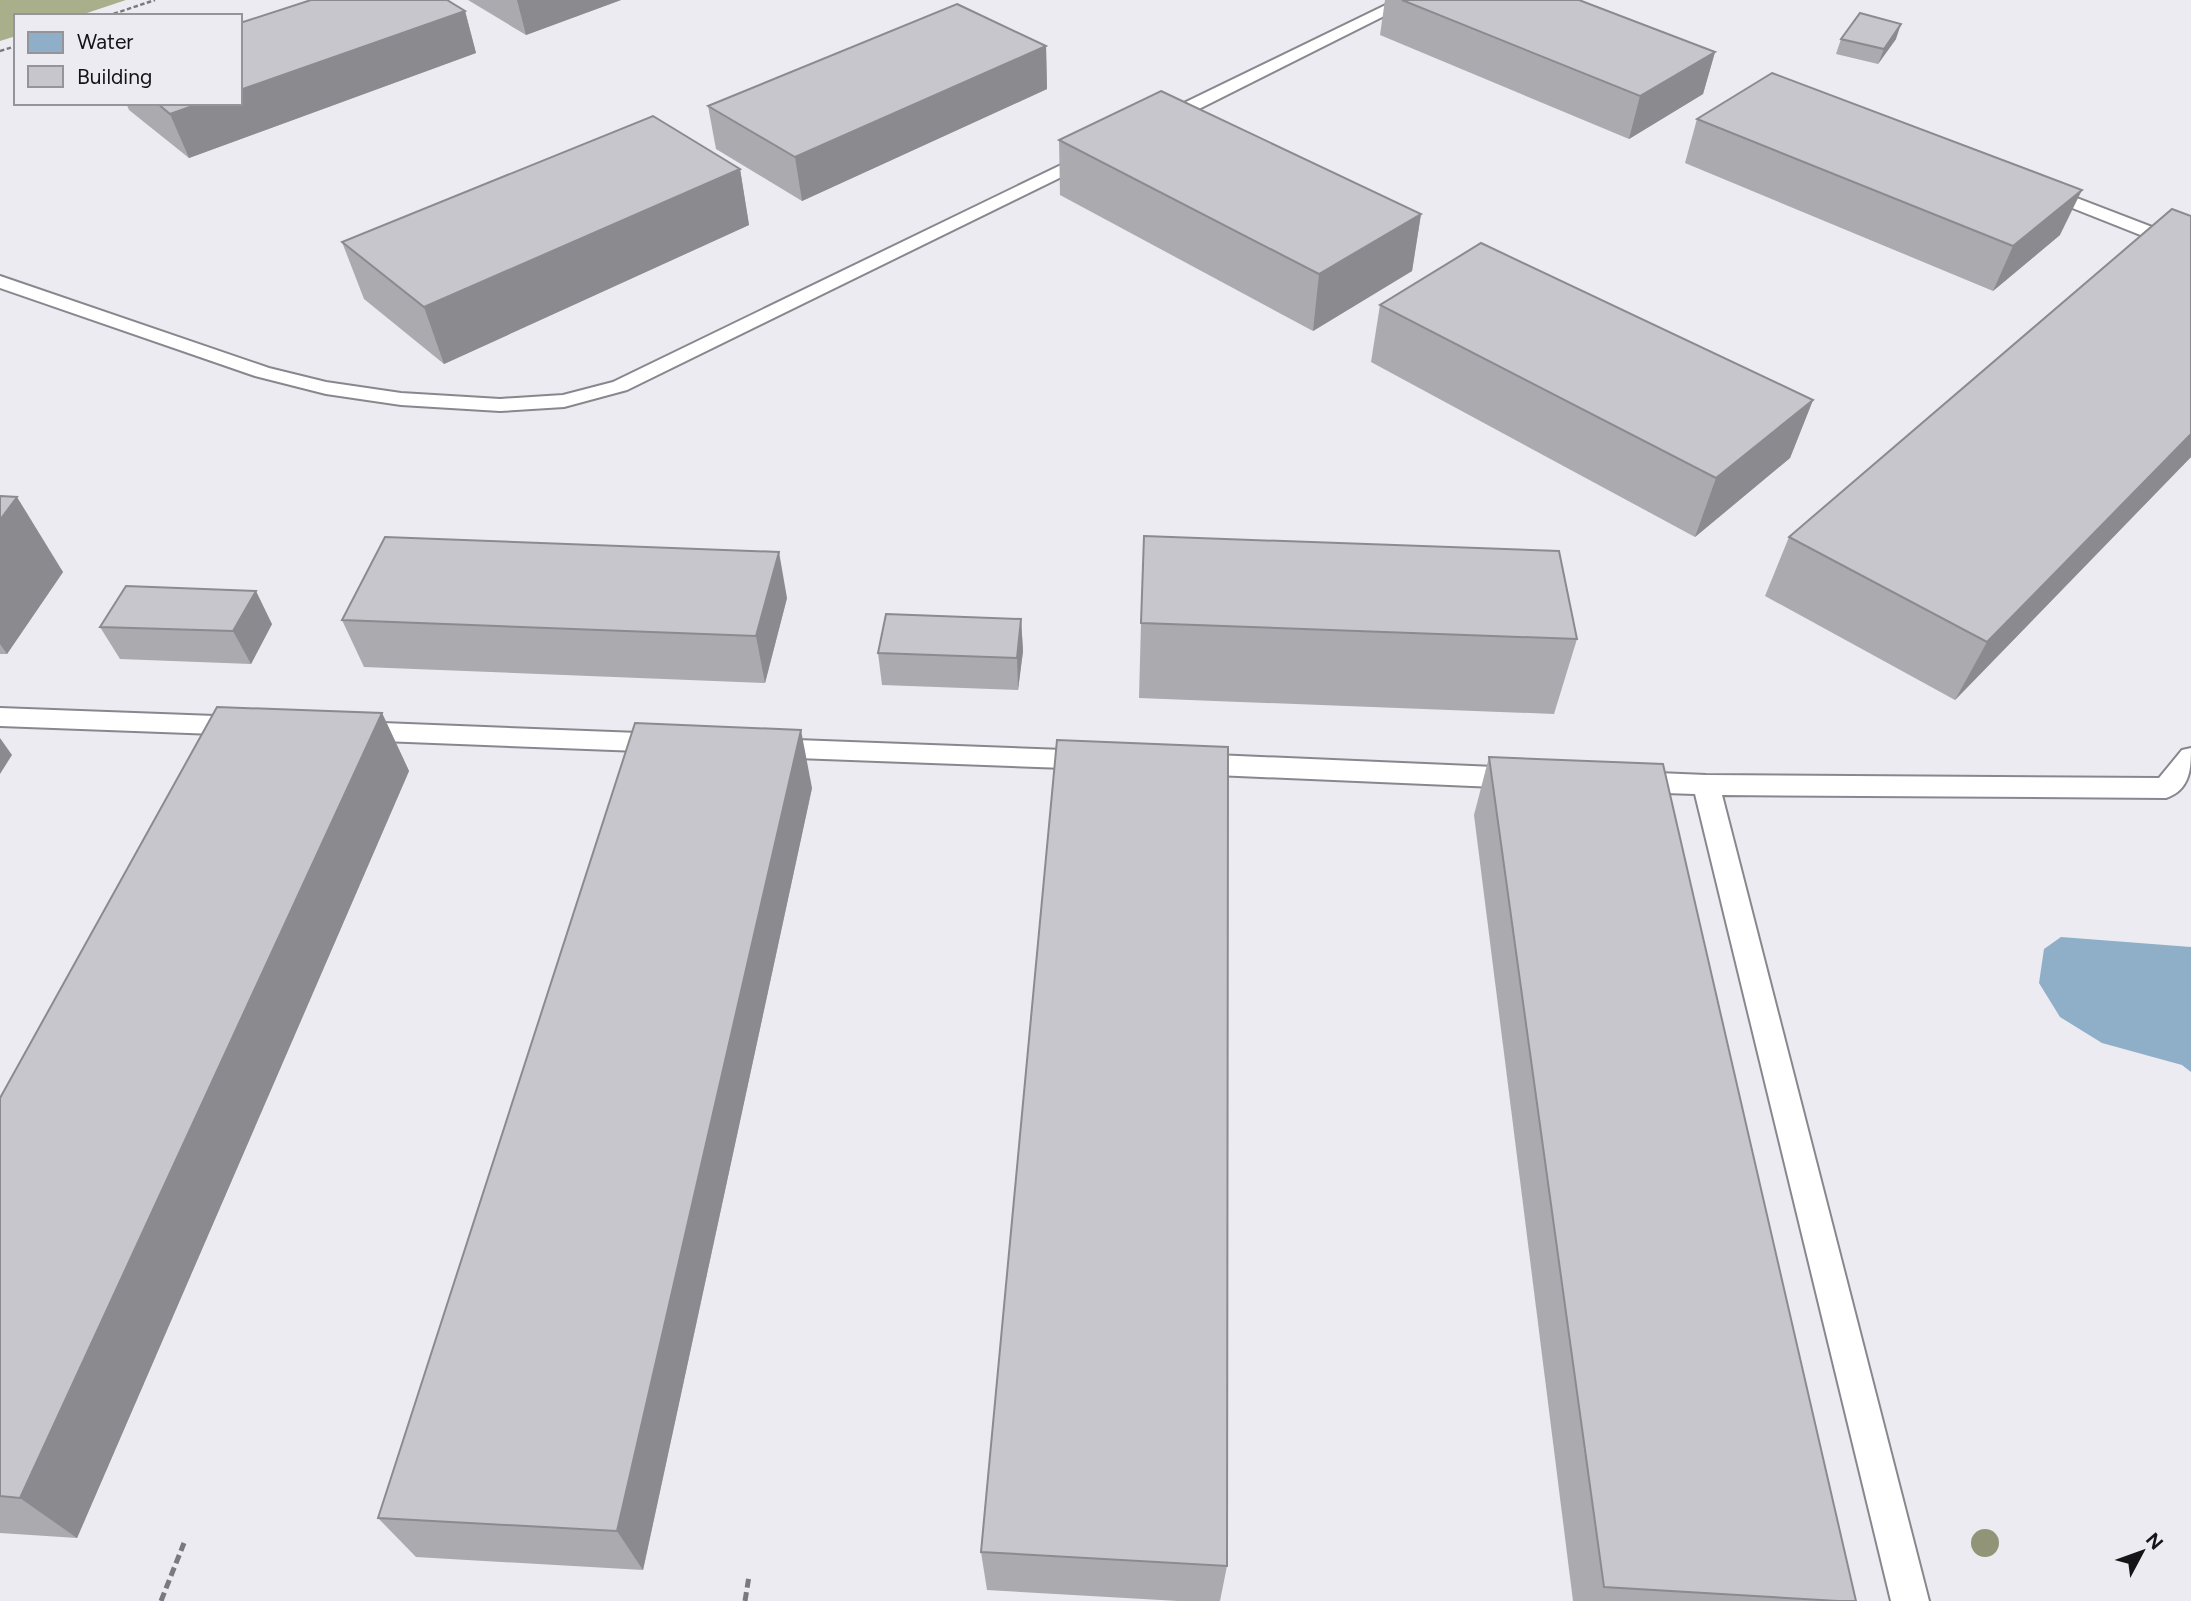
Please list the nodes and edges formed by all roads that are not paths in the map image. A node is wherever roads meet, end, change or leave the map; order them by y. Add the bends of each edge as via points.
1 (1408, 0) edge
2 (1152, 125) edge
3 (1102, 150) edge
4 (2025, 184) edge
5 (2191, 249) edge
6 (0, 282) edge
7 (0, 717) edge
8 (265, 727) edge
9 (334, 730) edge
10 (691, 744) edge
11 (746, 747) edge
12 (2191, 757) edge
13 (1117, 761) edge
14 (1173, 764) edge
15 (1542, 779) edge
16 (1611, 781) edge
17 (1706, 785) junction
18 (1910, 1601) edge

1 - 2 lane
3 - 6 lane via 620,386 564,401 500,405 401,400 326,388 262,372
4 - 5 lane
7 - 8 lane
9 - 10 lane
11 - 13 lane
12 - 17 lane via 2166,788
14 - 15 lane
16 - 17 lane
17 - 18 lane

